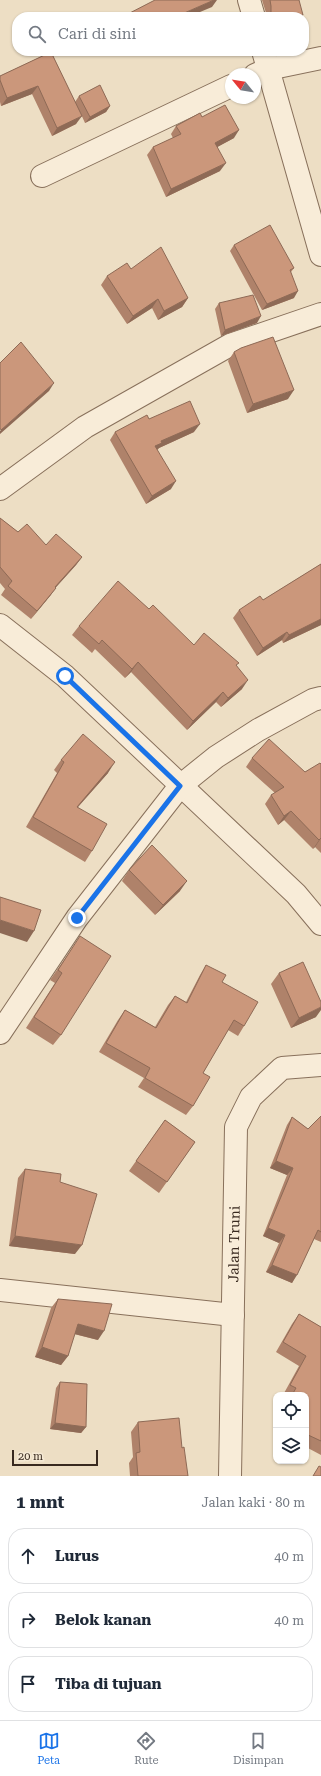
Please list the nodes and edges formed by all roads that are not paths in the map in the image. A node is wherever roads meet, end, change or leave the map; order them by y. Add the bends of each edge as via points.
1 (249, 0) edge
2 (253, 12) edge
3 (321, 58) edge
4 (262, 65) edge
5 (225, 89) edge
6 (42, 176) dead end
7 (321, 255) edge
8 (321, 314) edge
9 (0, 489) edge
10 (0, 625) edge
11 (321, 698) edge
12 (180, 786) junction
13 (321, 924) edge
14 (0, 1032) edge
15 (321, 1065) edge
16 (0, 1290) edge
17 (234, 1315) junction
18 (230, 1476) edge

1 - 2 street
3 - 4 street
4 - 7 street
5 - 6 street
8 - 9 street via 230,345 85,427
10 - 12 street via 65,676
11 - 12 street via 258,730 216,757
12 - 13 street via 296,894
12 - 14 street via 77,918
15 - 17 street, Jalan Truni via 282,1068 251,1097 236,1127
16 - 17 street
17 - 18 street, Jalan Truni

